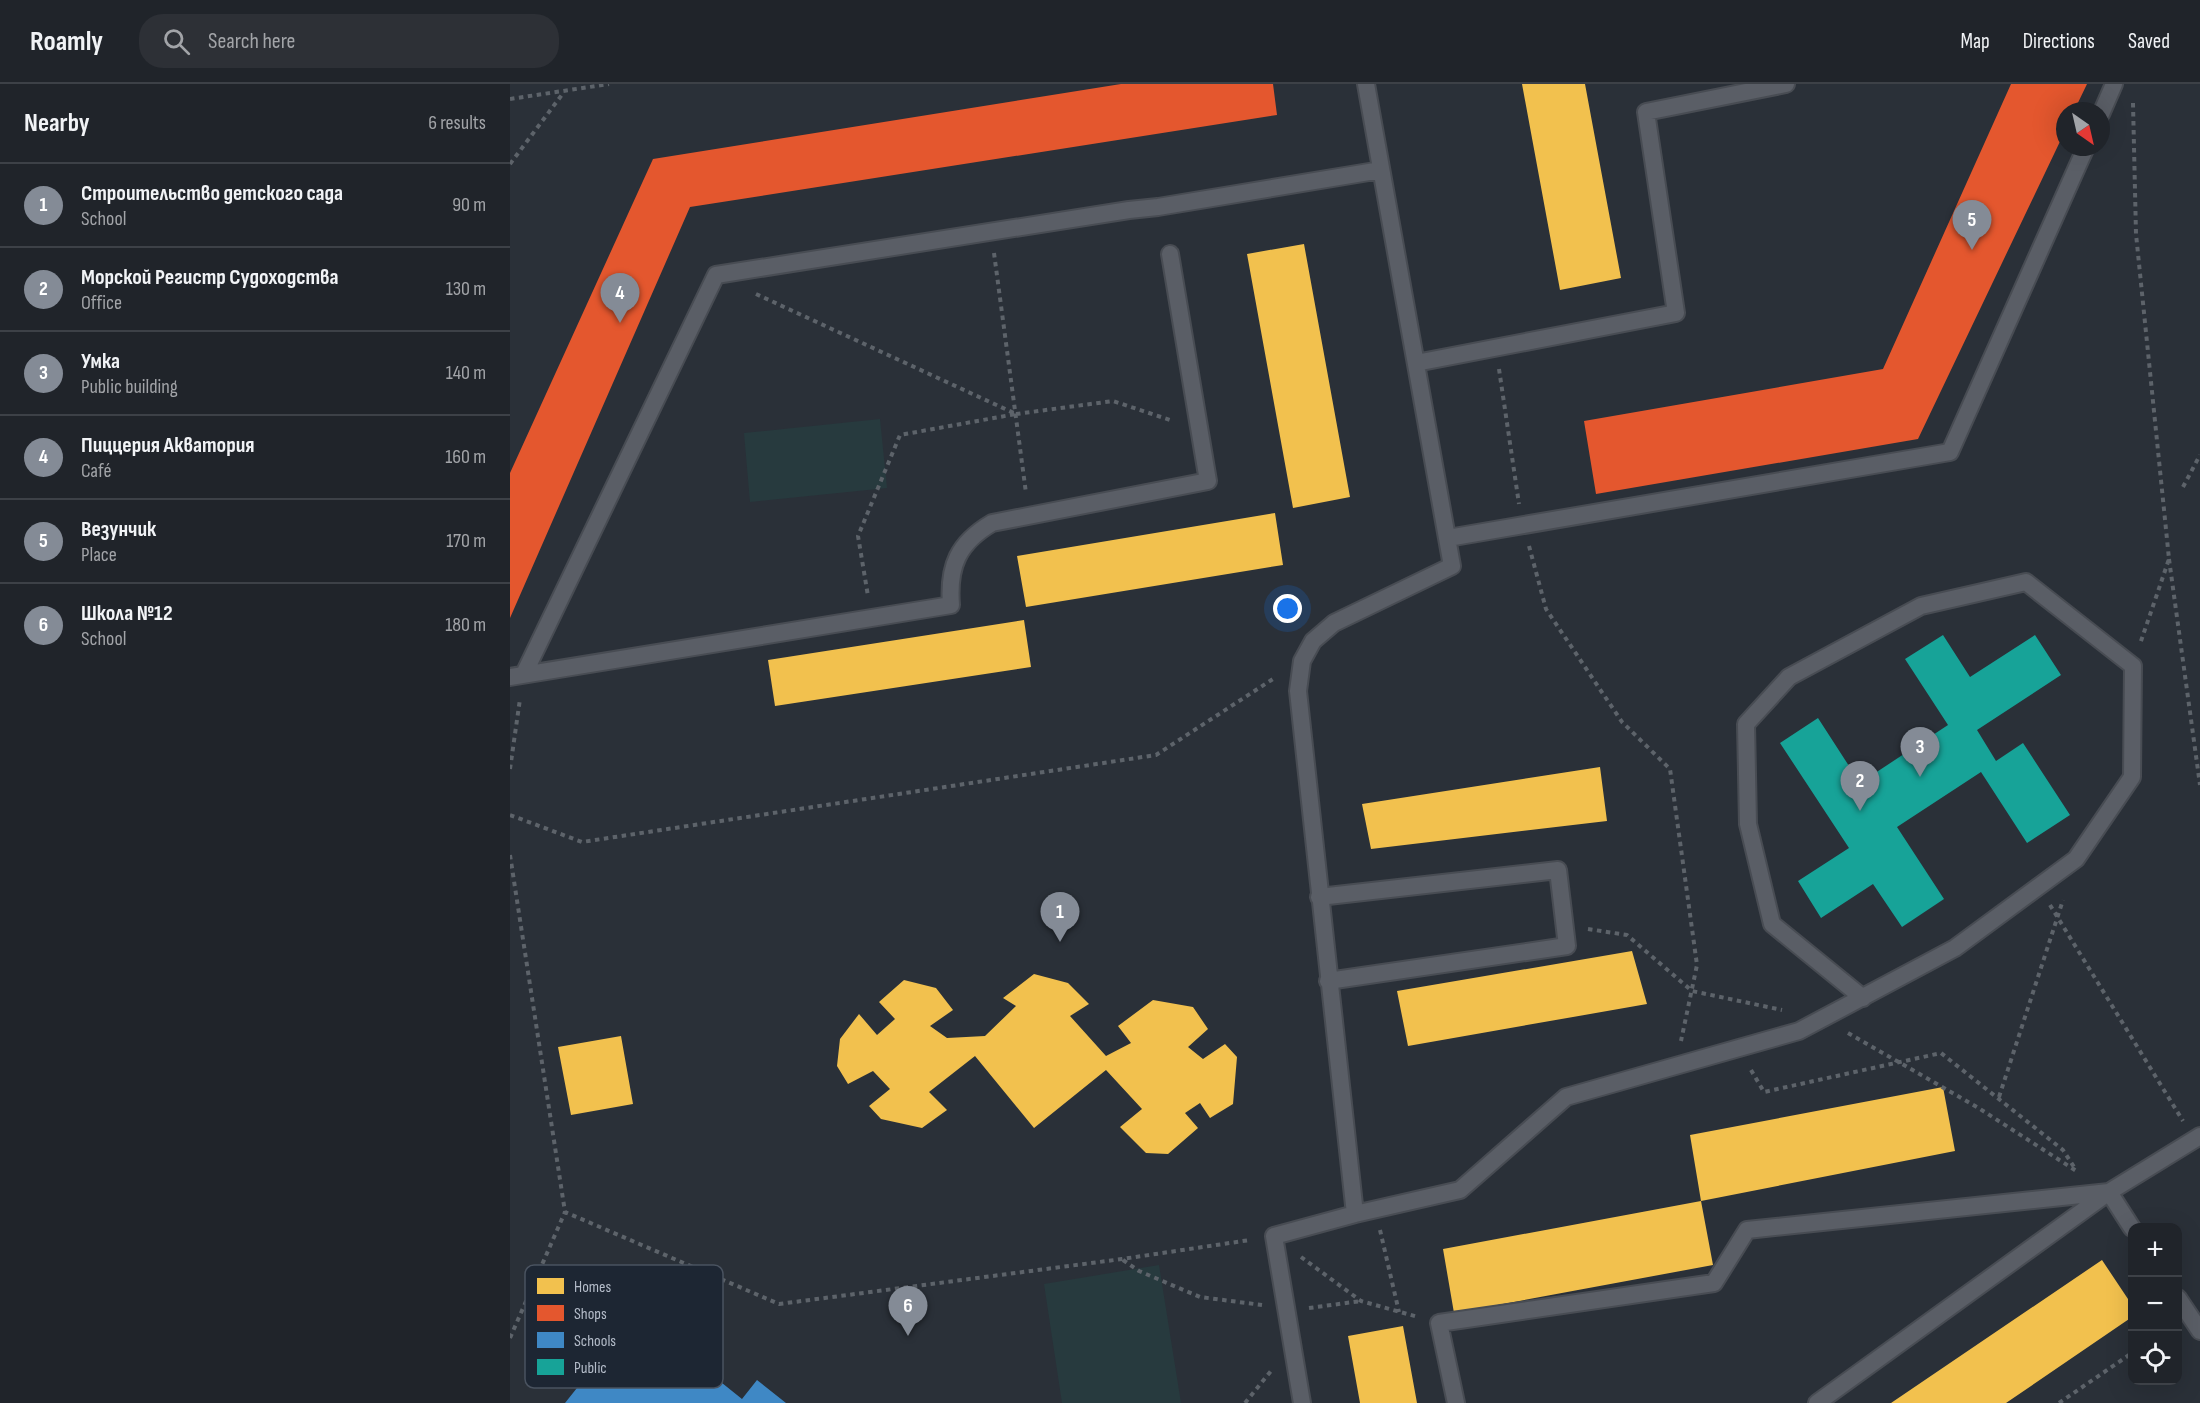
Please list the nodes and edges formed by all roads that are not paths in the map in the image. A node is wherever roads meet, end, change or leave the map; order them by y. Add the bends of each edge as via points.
1 (1366, 84) edge
2 (1786, 84) edge
3 (2114, 84) edge
4 (2106, 102) edge
5 (2082, 156) edge
6 (1381, 170) junction
7 (1170, 254) dead end
8 (1416, 363) junction
9 (1448, 538) junction
10 (517, 676) edge
11 (1319, 897) junction
12 (1329, 981) junction
13 (1863, 998) junction
14 (2198, 1138) edge
15 (2109, 1192) junction
16 (1355, 1214) junction
17 (2130, 1223) edge
18 (2182, 1304) edge
19 (2200, 1331) edge
20 (1302, 1403) edge
21 (1456, 1403) edge
22 (1817, 1403) edge

1 - 6 lane
2 - 8 lane via 1646,112 1676,313
3 - 4 lane
5 - 9 lane via 1950,452
6 - 8 lane
6 - 10 lane via 716,276
7 - 10 lane via 1208,481 992,523 972,535 958,554 950,584 951,605
8 - 9 lane
9 - 11 lane via 1452,566 1335,623 1313,641 1302,661 1298,692
11 - 12 lane
11 - 12 lane via 1558,870 1565,925 1567,946
12 - 16 lane
13 - 13 lane via 1955,948 2076,859 2132,777 2133,666 2026,582 1921,606 1789,676 1746,724 1748,824 1772,924
13 - 16 lane via 1799,1031 1566,1096 1460,1190
14 - 15 lane
15 - 17 lane
15 - 21 lane via 1747,1230 1714,1283 1439,1323
15 - 22 lane
16 - 20 lane via 1274,1236
18 - 19 lane

